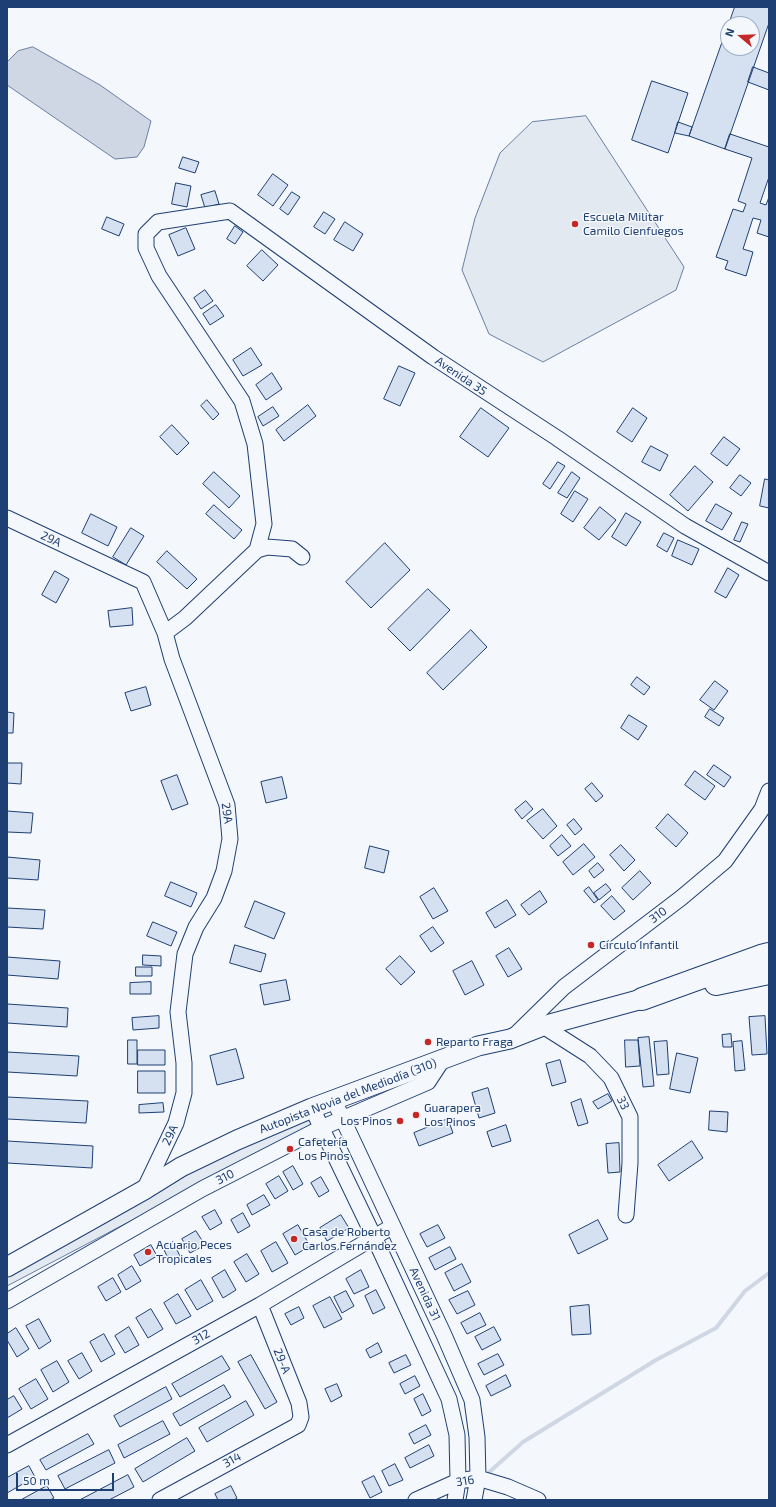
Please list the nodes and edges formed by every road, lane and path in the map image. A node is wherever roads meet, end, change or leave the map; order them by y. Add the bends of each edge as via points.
1 (7, 518) edge
2 (257, 550) junction
3 (302, 557) dead end
4 (769, 573) edge
5 (165, 633) junction
6 (769, 791) edge
7 (769, 954) edge
8 (769, 973) edge
9 (642, 999) junction
10 (543, 1026) junction
11 (510, 1039) junction
12 (443, 1059) junction
13 (334, 1099) junction
14 (312, 1108) junction
15 (342, 1118) junction
16 (321, 1128) junction
17 (144, 1190) junction
18 (626, 1215) dead end
19 (394, 1226) junction
20 (374, 1237) junction
21 (7, 1268) edge
22 (7, 1302) edge
23 (260, 1305) junction
24 (301, 1418) joint
25 (7, 1445) edge
26 (478, 1478) junction
27 (458, 1481) junction
28 (160, 1500) edge
29 (416, 1500) edge
30 (455, 1500) edge
31 (474, 1500) edge
32 (538, 1500) edge

1 - 5 street, 29A via 143,582
2 - 3 street via 267,547 292,549
2 - 4 street, Avenida 35 via 264,524 255,444 242,400 159,276 146,248 146,234 158,222 230,211 433,357 685,526
2 - 5 street via 185,618
5 - 17 street, 29A via 227,805 230,839 222,878 185,954 178,1012 184,1063 184,1093 176,1123
6 - 11 street, 310 via 762,809 725,861 681,898 564,987
7 - 9 highway
8 - 9 highway
9 - 10 main road, Autopista Novia del Mediodía (310)
10 - 11 main road, Autopista Novia del Mediodía (310)
10 - 18 street, 33 via 590,1056 611,1078 630,1117
11 - 12 main road, Autopista Novia del Mediodía (310) via 478,1046
12 - 13 main road, Autopista Novia del Mediodía (310)
12 - 15 street, 310 via 428,1082
13 - 14 main road, Autopista Novia del Mediodía (310)
13 - 15 street, Avenida 31
14 - 16 street, Avenida 31
14 - 17 main road, Autopista Novia del Mediodía (310) via 237,1140 188,1164
15 - 16 street, 310
15 - 19 street, Avenida 31
16 - 20 street, Avenida 31
16 - 22 street, 310 via 202,1189
17 - 21 main road, Autopista Novia del Mediodía (310)
19 - 20 street, 312
19 - 26 street, Avenida 31 via 472,1400 477,1437
20 - 23 street, 312
20 - 27 street, Avenida 31 via 449,1399 457,1435
23 - 24 street, 29-A via 299,1404
23 - 25 street, 312
24 - 28 street, 314 via 298,1425
26 - 27 street, 316
26 - 31 street, Avenida 31
26 - 32 street, 316
27 - 29 street, 316
27 - 30 street, Avenida 31

